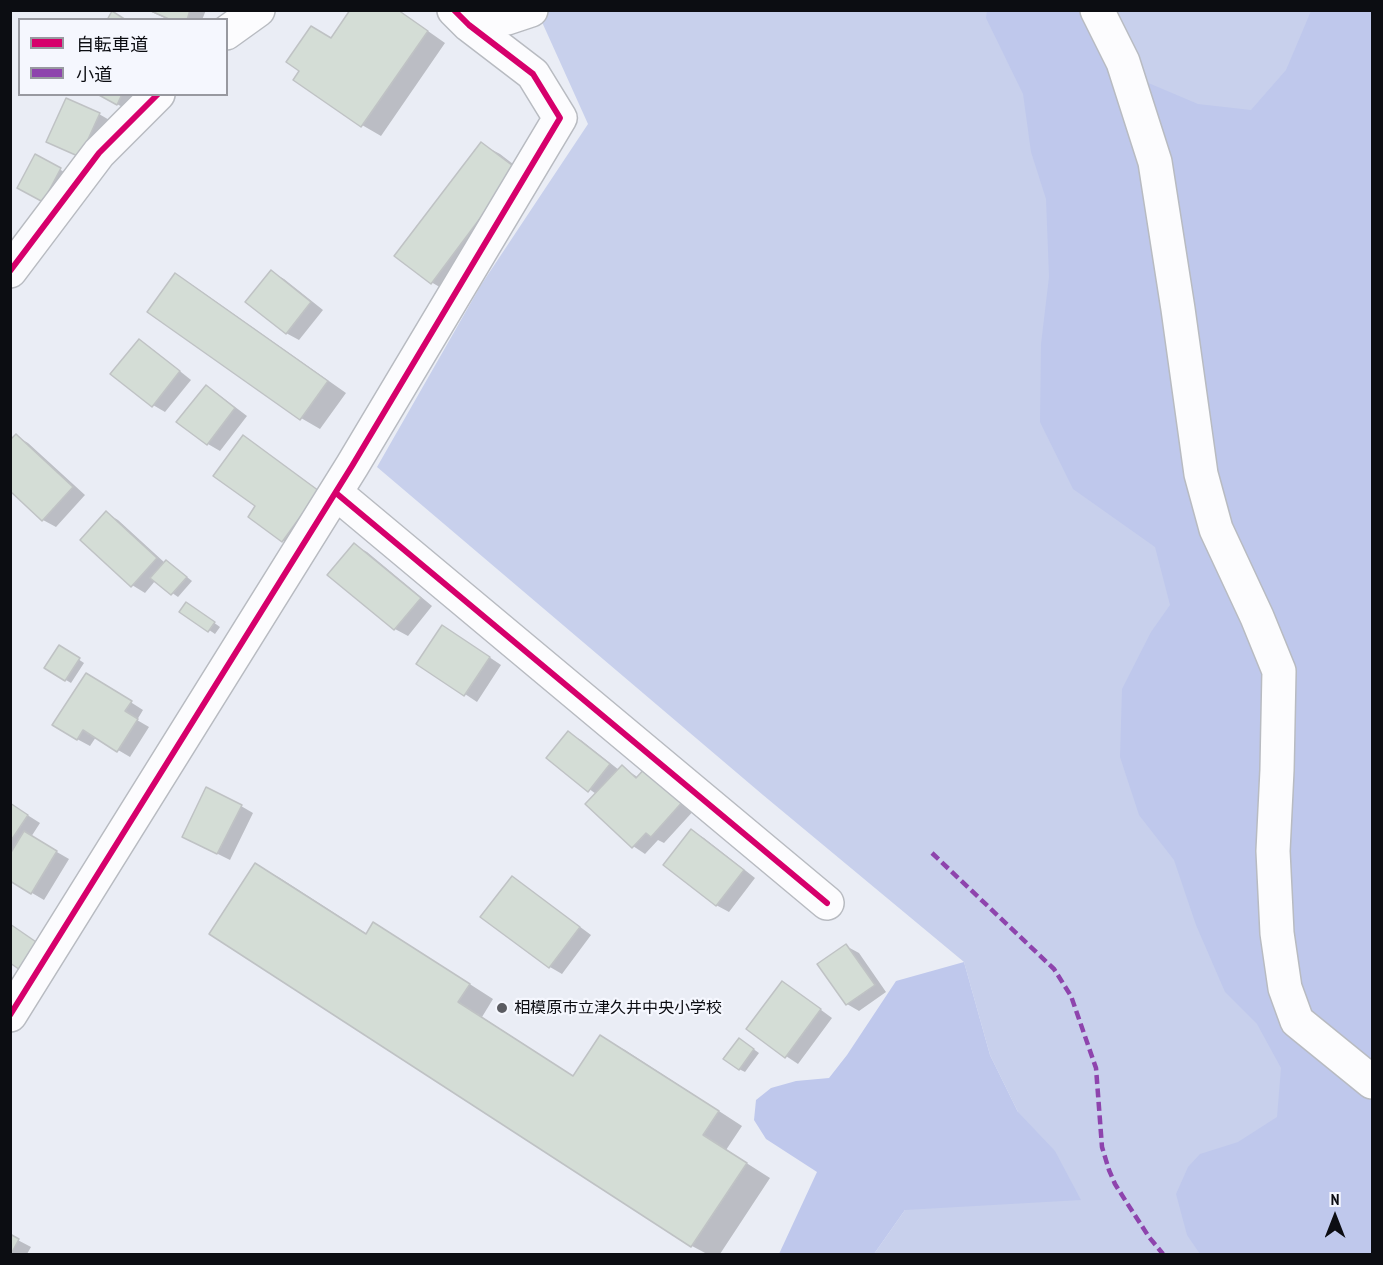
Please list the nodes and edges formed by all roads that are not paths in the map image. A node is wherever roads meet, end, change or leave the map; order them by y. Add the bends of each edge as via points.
1 (258, 10) edge
2 (531, 10) edge
3 (1097, 10) edge
4 (461, 18) edge
5 (228, 32) edge
6 (156, 96) edge
7 (10, 272) edge
8 (336, 492) junction
9 (827, 903) dead end
10 (10, 1015) edge
11 (1372, 1082) edge

1 - 5 street
2 - 4 street via 507,18
3 - 11 street via 1123,62 1155,162 1201,474 1216,529 1279,671 1273,851 1277,933 1285,988 1297,1021
4 - 8 street via 533,74 560,118
6 - 7 street via 99,153
8 - 9 street
8 - 10 street

